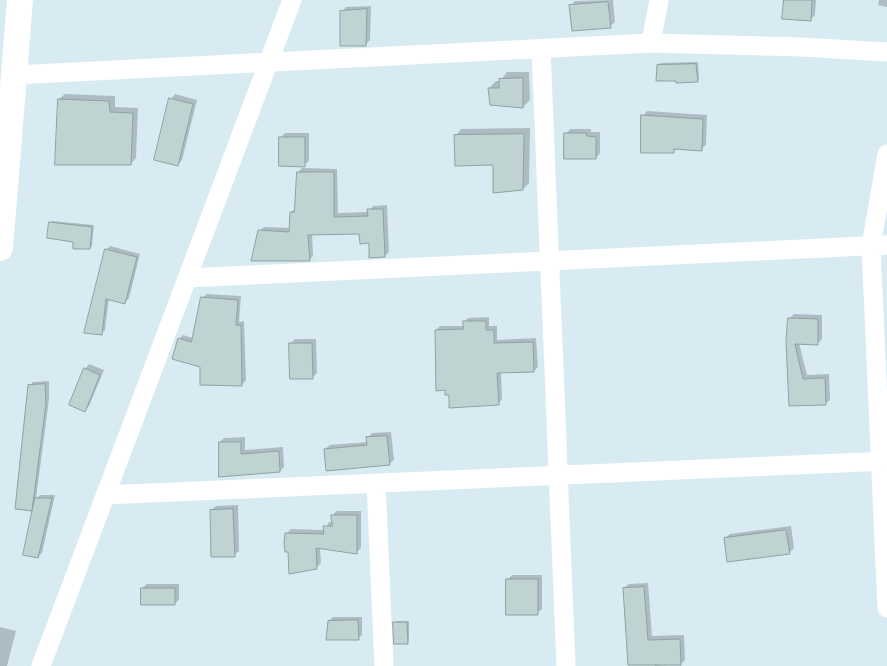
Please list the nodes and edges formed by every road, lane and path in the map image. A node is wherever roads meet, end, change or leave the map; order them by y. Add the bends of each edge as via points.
1 (20, 0) edge
2 (292, 0) edge
3 (659, 0) edge
4 (651, 43) junction
5 (541, 49) junction
6 (887, 52) edge
7 (269, 62) junction
8 (9, 86) edge
9 (887, 154) edge
10 (879, 246) edge
11 (0, 248) edge
12 (550, 261) junction
13 (188, 278) junction
14 (884, 461) edge
15 (558, 475) junction
16 (376, 483) junction
17 (105, 495) junction
18 (887, 608) edge
19 (41, 666) edge
20 (384, 666) edge
21 (566, 666) edge

1 - 8 main road
2 - 7 street
3 - 4 street
4 - 5 street
4 - 6 street
5 - 7 street
5 - 12 street
7 - 8 street
7 - 13 street
8 - 11 main road
9 - 10 street
10 - 12 street
10 - 14 street
12 - 13 street
12 - 15 street
13 - 17 street
14 - 15 street
14 - 18 street
15 - 16 street
15 - 21 street
16 - 17 street
16 - 20 street
17 - 19 street

